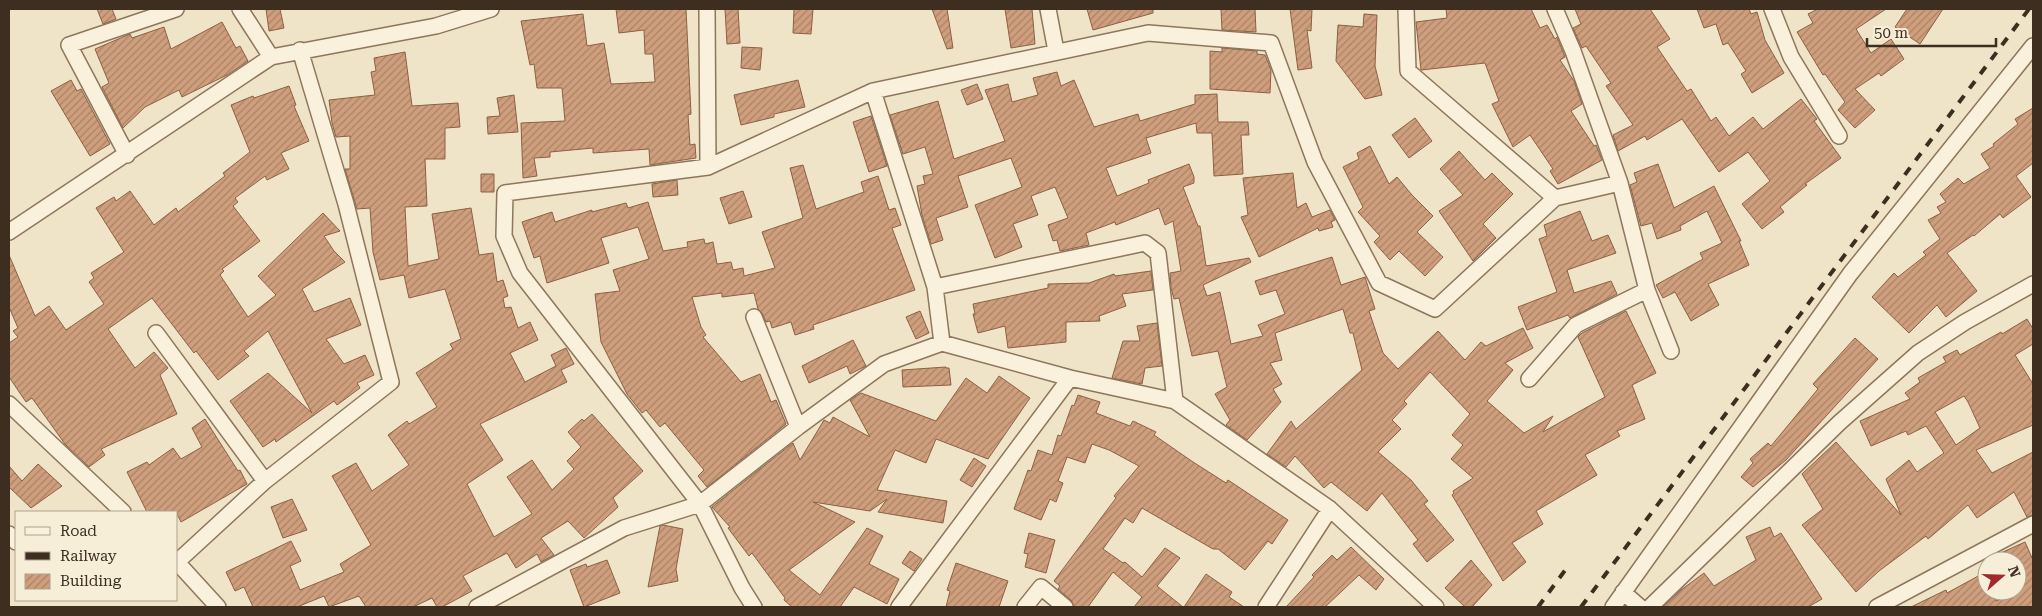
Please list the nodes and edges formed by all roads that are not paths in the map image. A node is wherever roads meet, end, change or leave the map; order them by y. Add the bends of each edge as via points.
1 (176, 9) edge
2 (240, 9) edge
3 (491, 9) edge
4 (707, 9) edge
5 (1048, 9) edge
6 (1406, 9) edge
7 (1554, 9) edge
8 (1772, 9) edge
9 (2033, 46) edge
10 (300, 50) junction
11 (1056, 51) junction
12 (271, 57) junction
13 (873, 91) junction
14 (1840, 136) dead end
15 (127, 155) junction
16 (708, 168) junction
17 (1620, 183) junction
18 (1555, 198) junction
19 (9, 232) edge
20 (2033, 284) edge
21 (935, 287) junction
22 (1647, 290) junction
23 (754, 317) dead end
24 (156, 333) dead end
25 (942, 343) junction
26 (1671, 351) dead end
27 (1070, 378) junction
28 (1529, 379) dead end
29 (1175, 400) junction
30 (9, 404) edge
31 (798, 427) junction
32 (265, 481) junction
33 (700, 504) junction
34 (1330, 508) junction
35 (122, 511) edge
36 (2033, 524) edge
37 (178, 560) edge
38 (178, 562) edge
39 (1623, 592) junction
40 (218, 607) edge
41 (477, 607) edge
42 (754, 607) edge
43 (899, 607) edge
44 (1025, 607) edge
45 (1065, 607) edge
46 (1266, 607) edge
47 (1436, 607) edge
48 (1613, 607) edge
49 (1640, 607) edge
50 (1650, 607) edge
51 (1876, 607) edge

1 - 15 street via 69,45
2 - 12 street
3 - 10 street via 436,26
4 - 16 street
5 - 11 street
6 - 18 street via 1408,71
7 - 17 street via 1573,51
8 - 14 street via 1791,57
9 - 39 street via 1850,274
10 - 12 street
10 - 32 street via 346,204 391,382
11 - 13 street
11 - 18 street via 1148,33 1271,43 1315,162 1379,283 1435,308
12 - 15 street
13 - 16 street
13 - 21 street
15 - 19 street
16 - 33 street via 505,193 504,236 520,273
17 - 18 street
17 - 22 street
20 - 50 street via 1918,353 1839,423
21 - 25 street
21 - 29 street via 1145,243 1158,253
22 - 26 street
22 - 28 street via 1576,325
23 - 31 street
24 - 32 street
25 - 27 street
25 - 31 street via 884,364
27 - 29 street
27 - 43 street
29 - 34 street
30 - 35 street
31 - 33 street
32 - 37 street
33 - 41 street via 624,528
33 - 42 street
34 - 46 street
34 - 47 street
36 - 51 street
38 - 40 street
39 - 48 street
39 - 49 street
44 - 45 street via 1041,587

